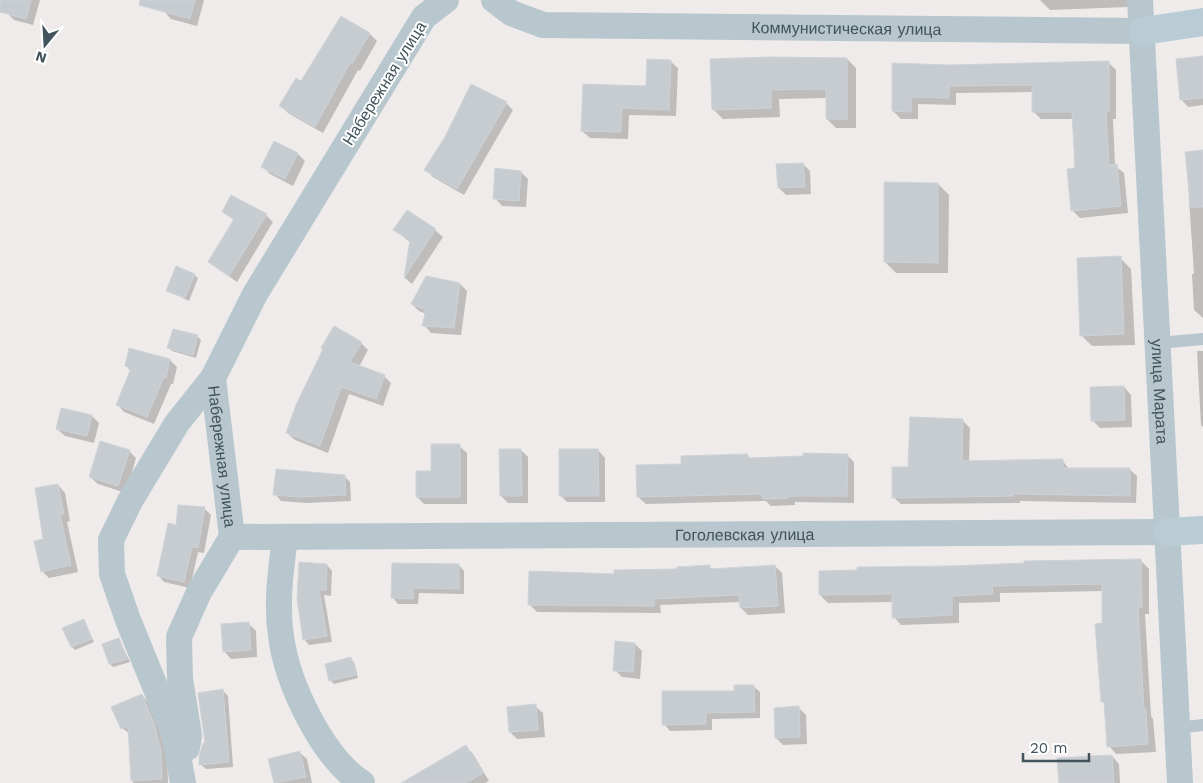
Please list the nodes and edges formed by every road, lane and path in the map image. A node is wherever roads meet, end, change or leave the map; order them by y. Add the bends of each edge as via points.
1 (446, 0) edge
2 (494, 0) edge
3 (1140, 0) edge
4 (1203, 22) edge
5 (1143, 31) junction
6 (1203, 339) edge
7 (1158, 343) junction
8 (213, 378) junction
9 (1203, 530) edge
10 (1168, 532) junction
11 (232, 537) junction
12 (285, 537) junction
13 (1203, 725) edge
14 (1177, 728) junction
15 (183, 782) edge
16 (362, 783) edge
17 (1180, 783) edge

1 - 8 street, Набережная улица via 419,25 255,294
2 - 5 street, Коммунистическая улица via 511,13 543,26
3 - 5 street, улица Марата
4 - 5 street, Коммунистическая улица
5 - 7 street, улица Марата
6 - 7 lane
7 - 10 street, улица Марата
8 - 11 street, Набережная улица
8 - 15 street via 177,423 130,501 111,540 112,574 174,733
9 - 10 street, Гоголевская улица
10 - 12 street, Гоголевская улица
10 - 14 street, улица Марата
11 - 12 street, Набережная улица
11 - 15 street via 199,592 179,637 180,679 189,735
12 - 16 street via 279,591 280,636 290,676 327,750
13 - 14 lane
14 - 17 street, улица Марата

